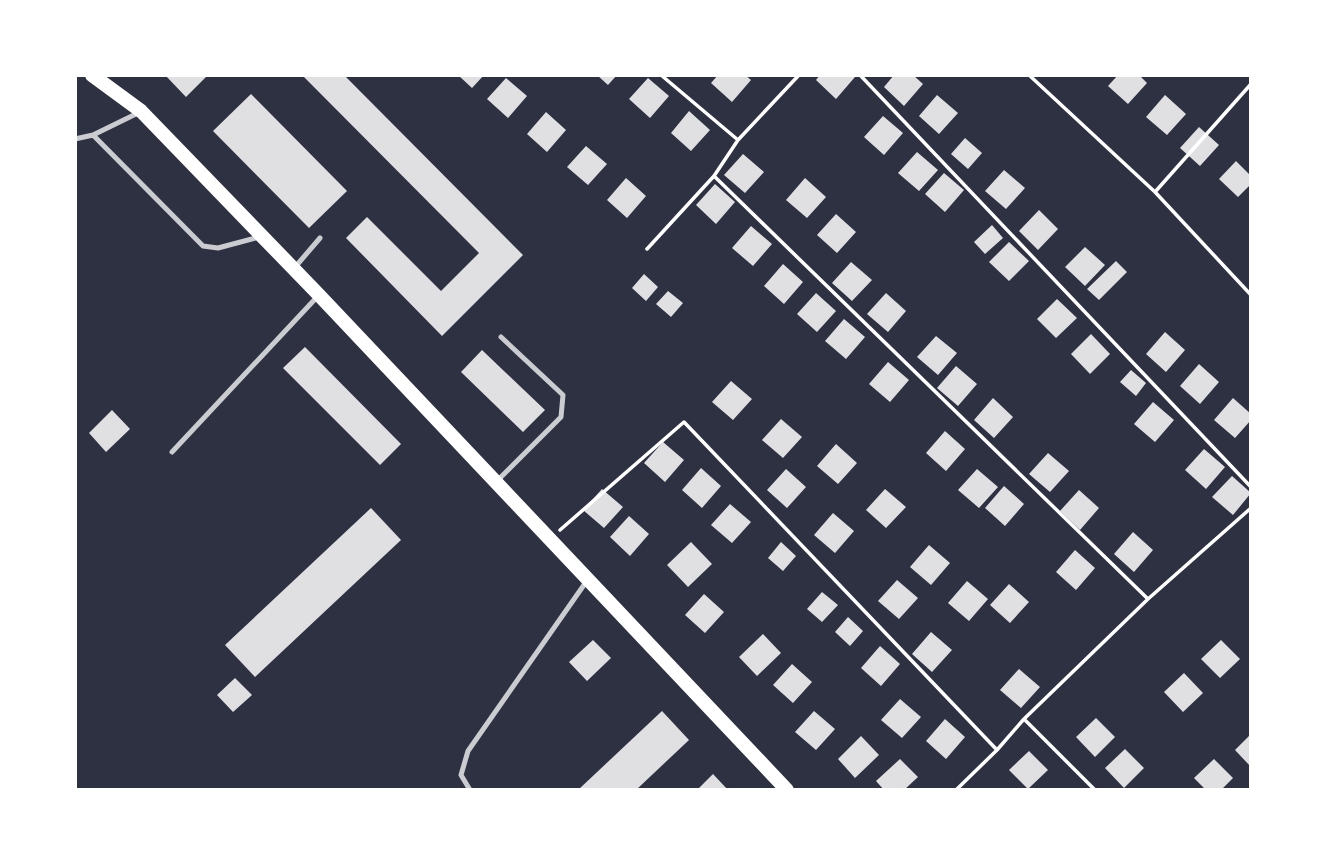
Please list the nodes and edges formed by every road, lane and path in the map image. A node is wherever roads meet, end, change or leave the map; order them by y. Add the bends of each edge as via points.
1 (92, 75) edge
2 (661, 75) edge
3 (799, 75) edge
4 (860, 75) edge
5 (1030, 75) edge
6 (1251, 85) edge
7 (141, 111) junction
8 (93, 135) junction
9 (75, 139) edge
10 (738, 140) junction
11 (714, 176) junction
12 (1155, 192) junction
13 (262, 236) junction
14 (320, 238) dead end
15 (647, 249) dead end
16 (293, 269) junction
17 (320, 295) junction
18 (1251, 295) edge
19 (501, 337) dead end
20 (172, 452) dead end
21 (496, 482) junction
22 (1251, 487) edge
23 (1251, 508) edge
24 (550, 539) junction
25 (588, 579) junction
26 (1148, 600) junction
27 (1024, 719) junction
28 (997, 750) junction
29 (470, 790) edge
30 (787, 790) edge
31 (956, 790) edge
32 (1095, 790) edge

1 - 7 main road
2 - 10 path
3 - 10 path
4 - 22 path
5 - 12 path
6 - 12 path
7 - 8 lane
7 - 13 main road
8 - 9 lane
8 - 13 lane via 203,246 218,248
10 - 11 path
11 - 15 path
11 - 26 path
12 - 18 path
13 - 16 main road
14 - 16 lane
16 - 17 main road
17 - 20 lane
17 - 21 main road
19 - 21 lane via 563,395 561,417
21 - 24 main road
23 - 26 path
24 - 25 main road
24 - 28 path via 684,422
25 - 29 lane via 468,751 461,775
25 - 30 main road
26 - 27 path
27 - 28 path
27 - 32 path
28 - 31 path

